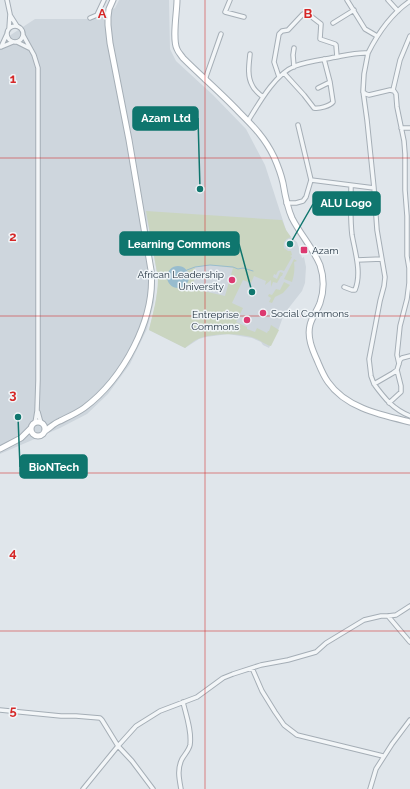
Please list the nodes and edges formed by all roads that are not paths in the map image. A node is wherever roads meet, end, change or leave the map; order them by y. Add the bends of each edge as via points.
1 (7, 0) edge
2 (104, 0) edge
3 (113, 0) edge
4 (177, 0) edge
5 (230, 0) edge
6 (347, 0) edge
7 (388, 0) edge
8 (410, 1) edge
9 (354, 10) junction
10 (398, 11) junction
11 (10, 14) junction
12 (244, 17) dead end
13 (90, 18) dead end
14 (333, 23) dead end
15 (16, 26) junction
16 (9, 28) junction
17 (7, 34) junction
18 (221, 34) dead end
19 (23, 35) junction
20 (377, 36) junction
21 (410, 36) edge
22 (15, 42) junction
23 (0, 47) edge
24 (294, 48) dead end
25 (30, 49) junction
26 (368, 53) junction
27 (252, 54) dead end
28 (337, 57) junction
29 (324, 59) junction
30 (294, 67) junction
31 (284, 73) junction
32 (279, 77) junction
33 (205, 80) junction
34 (330, 82) junction
35 (318, 88) dead end
36 (393, 90) junction
37 (363, 91) junction
38 (262, 98) junction
39 (248, 121) junction
40 (298, 125) dead end
41 (401, 128) junction
42 (410, 128) edge
43 (311, 180) junction
44 (408, 181) edge
45 (352, 186) junction
46 (374, 188) junction
47 (286, 203) junction
48 (382, 259) junction
49 (357, 260) junction
50 (344, 287) dead end
51 (410, 356) edge
52 (398, 364) junction
53 (396, 370) junction
54 (374, 384) junction
55 (389, 403) junction
56 (38, 411) junction
57 (410, 416) edge
58 (58, 422) junction
59 (410, 422) edge
60 (35, 423) junction
61 (42, 423) junction
62 (31, 428) junction
63 (45, 432) junction
64 (35, 436) junction
65 (22, 438) junction
66 (0, 449) edge
67 (410, 606) edge
68 (388, 616) junction
69 (410, 642) edge
70 (252, 668) junction
71 (183, 702) junction
72 (0, 710) edge
73 (410, 720) edge
74 (118, 746) junction
75 (383, 756) junction
76 (83, 789) edge
77 (153, 789) edge
78 (182, 789) edge
79 (370, 789) edge

1 - 11 street
2 - 13 street via 98,15
3 - 58 main road via 108,17 110,37 151,270 150,301 133,349 118,374 84,408
4 - 33 main road via 177,49 182,58
5 - 12 street via 225,14
6 - 9 street
7 - 10 street
8 - 10 street
9 - 14 street
9 - 20 street via 365,28
10 - 20 street
11 - 15 street
11 - 16 street
15 - 16 street
15 - 19 street via 21,29
16 - 17 street
17 - 22 street via 9,39
17 - 23 street
18 - 33 street
19 - 22 street via 21,40
19 - 25 street
20 - 26 street
21 - 36 street via 400,60
22 - 23 street
22 - 25 street
24 - 30 street
25 - 56 street via 38,68
26 - 28 street
26 - 37 street
27 - 38 street via 249,59 252,86
28 - 29 street
28 - 32 street via 336,45 321,39 321,24 308,14 303,14 288,30 279,34 274,62
29 - 30 street
29 - 34 street
30 - 31 street
31 - 32 street
31 - 34 street via 314,108 332,103
32 - 38 street
33 - 39 main road via 231,102
34 - 35 street
36 - 37 street via 369,95
36 - 41 street via 396,94
37 - 46 street
38 - 39 street
39 - 47 main road via 265,141 274,158 280,171
40 - 43 street
41 - 42 street
41 - 44 street
43 - 45 street
43 - 47 street via 306,197 301,203
44 - 52 street via 409,283 400,326
45 - 46 street
45 - 49 street via 352,235
46 - 48 street
47 - 59 main road via 320,264 322,295 310,324 309,336 327,380 347,400 384,416
48 - 49 street
48 - 54 street via 384,286 370,359 370,376
49 - 50 street via 356,288 352,290
51 - 52 street via 402,358
52 - 53 street
53 - 54 street
53 - 55 street via 401,392
54 - 55 street
55 - 57 street
56 - 60 street
56 - 61 street
58 - 61 main road
58 - 63 main road
60 - 61 main road
60 - 62 main road
61 - 63 main road
62 - 64 main road
62 - 65 main road
63 - 64 main road
64 - 65 main road
65 - 66 main road
67 - 68 street via 396,615
68 - 69 street
68 - 70 street via 364,620 316,652
70 - 71 street via 223,678 197,697
70 - 75 street via 275,712 284,725 297,735
71 - 74 street via 160,711 136,726
71 - 78 street via 190,739 178,769
72 - 74 street via 100,718
73 - 75 street
74 - 76 street
74 - 77 street
75 - 79 street

